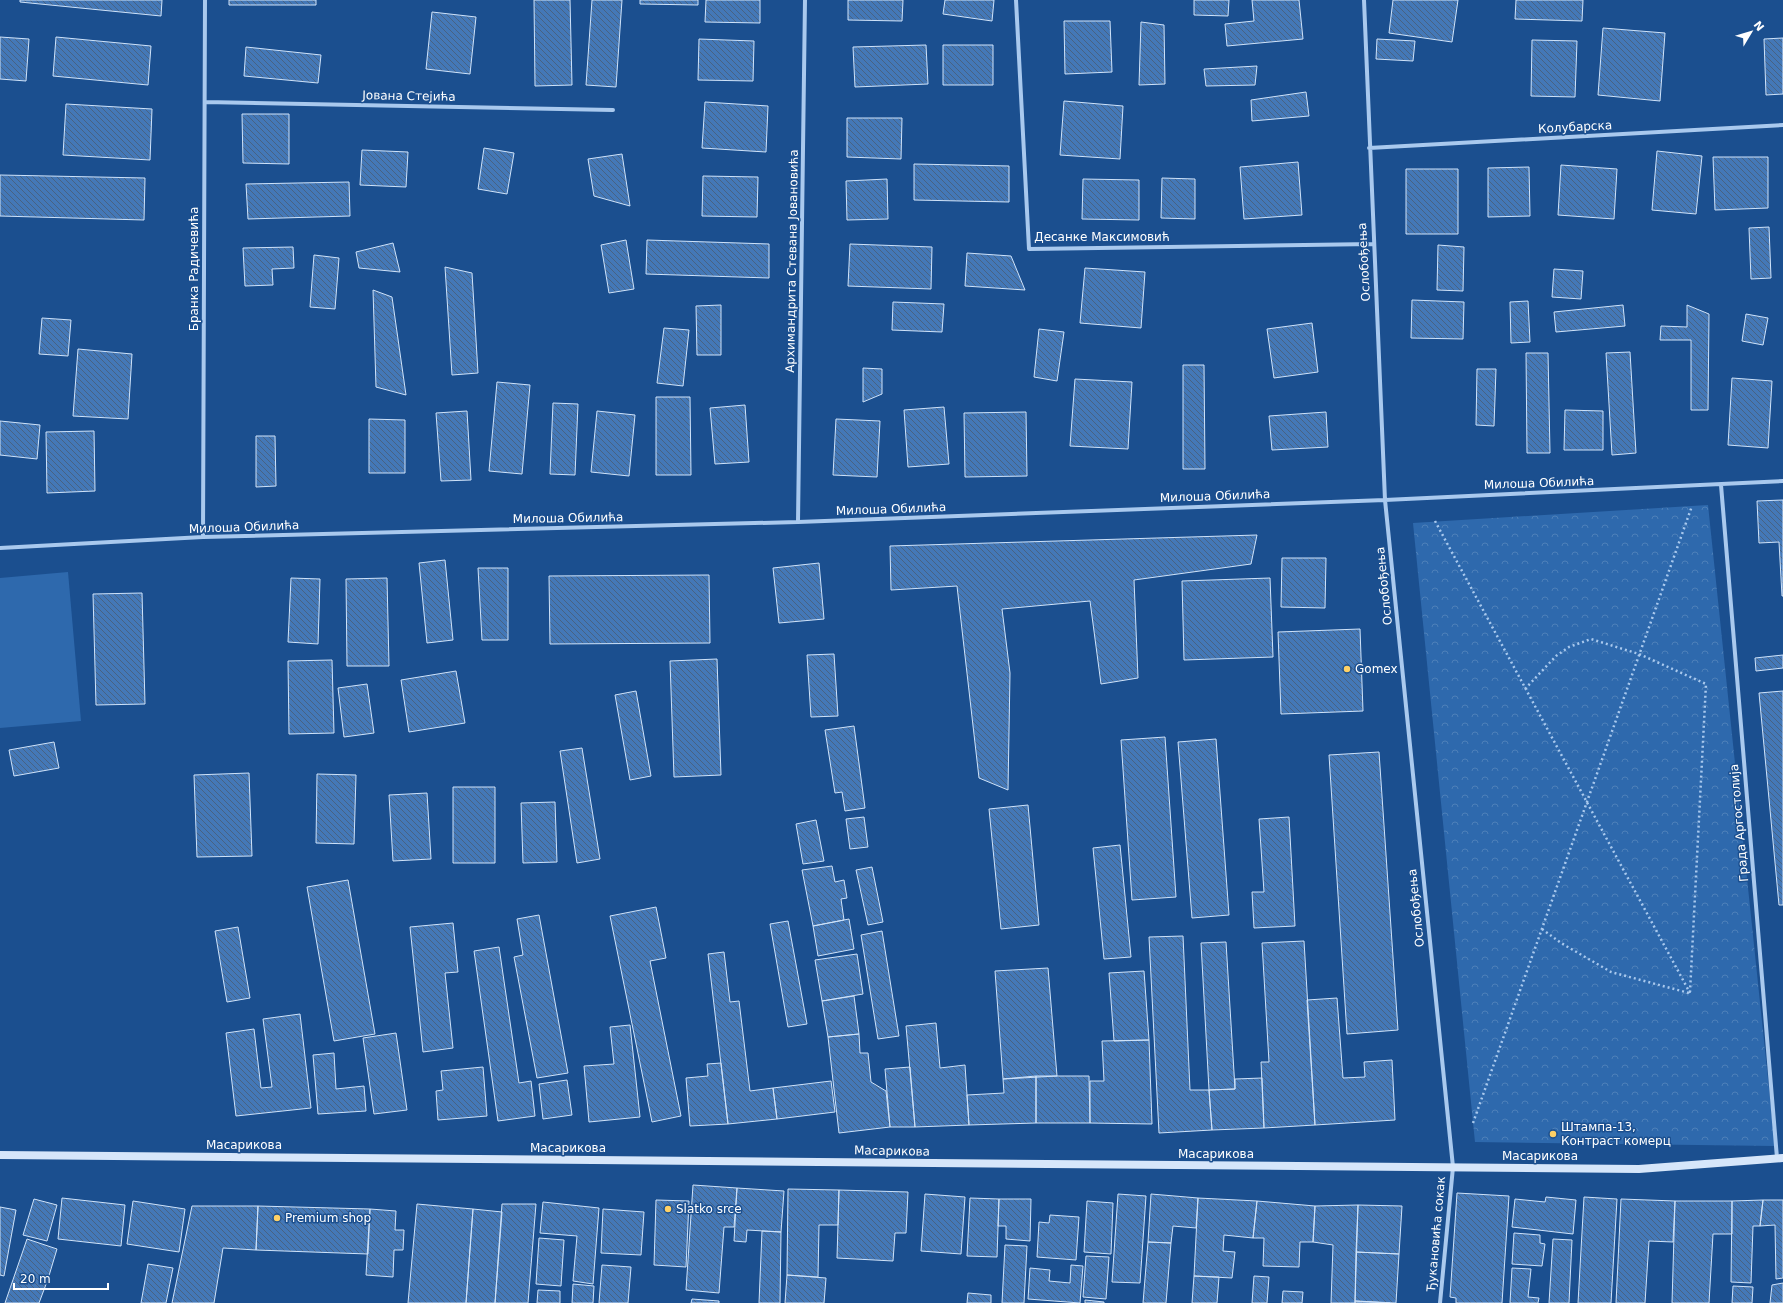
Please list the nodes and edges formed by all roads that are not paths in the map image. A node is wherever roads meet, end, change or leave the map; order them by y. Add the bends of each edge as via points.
1 (205, 0) edge
2 (805, 0) edge
3 (1016, 0) edge
4 (1364, 0) edge
5 (205, 102) junction
6 (613, 110) dead end
7 (1783, 125) edge
8 (1369, 148) junction
9 (1373, 244) junction
10 (1783, 481) edge
11 (1721, 485) junction
12 (1385, 500) junction
13 (798, 522) junction
14 (203, 537) junction
15 (0, 548) edge
16 (0, 1155) edge
17 (1780, 1158) edge
18 (1452, 1168) junction
19 (1440, 1303) edge

1 - 5 street, Бранка Радичевића
2 - 13 street, Архимандрита Стевана Јовановића
3 - 9 street, Десанке Максимовић via 1029,249
4 - 8 street, Ослобођења
5 - 6 street, Јована Стејића
5 - 14 street, Бранка Радичевића
7 - 8 street, Колубарска
8 - 9 street, Ослобођења
9 - 12 street, Ослобођења
10 - 11 street, Милоша Обилића
11 - 12 street, Милоша Обилића
11 - 17 street, Града Аргостолија
12 - 13 street, Милоша Обилића
12 - 18 street, Ослобођења
13 - 14 street, Милоша Обилића
14 - 15 street, Милоша Обилића
16 - 18 main road, Масарикова
17 - 18 main road, Масарикова via 1639,1169
18 - 19 street, Ђукановића сокак

